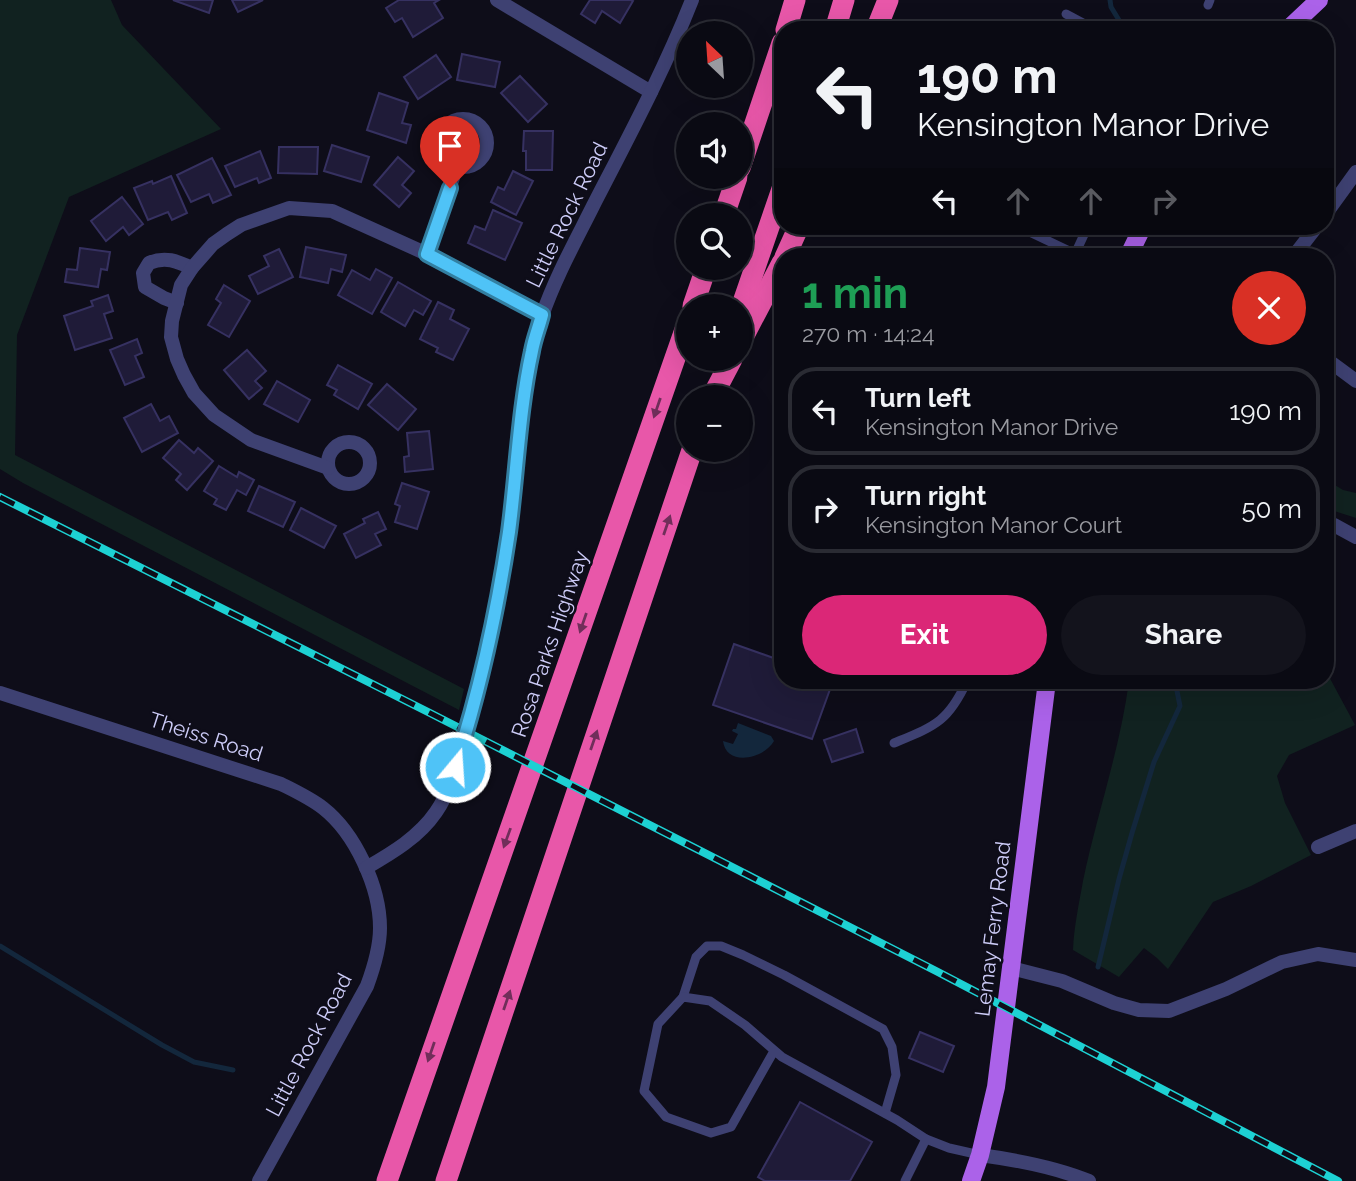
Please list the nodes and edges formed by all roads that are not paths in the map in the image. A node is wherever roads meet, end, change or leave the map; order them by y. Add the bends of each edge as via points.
1 (497, 0) edge
2 (692, 0) edge
3 (795, 0) edge
4 (844, 0) edge
5 (888, 0) edge
6 (1319, 0) edge
7 (1066, 14) dead end
8 (789, 21) edge
9 (838, 21) edge
10 (880, 21) edge
11 (1079, 21) edge
12 (1297, 21) edge
13 (774, 67) edge
14 (651, 92) junction
15 (753, 129) edge
16 (457, 166) dead end
17 (1356, 172) edge
18 (1334, 203) edge
19 (774, 212) edge
20 (1035, 235) edge
21 (1062, 248) edge
22 (427, 254) junction
23 (192, 268) junction
24 (774, 278) edge
25 (746, 294) edge
26 (177, 303) junction
27 (542, 315) junction
28 (753, 318) edge
29 (676, 355) edge
30 (1334, 365) edge
31 (1356, 381) edge
32 (688, 462) edge
33 (328, 468) dead end
34 (1334, 525) edge
35 (1356, 537) edge
36 (963, 689) edge
37 (1046, 689) edge
38 (0, 693) edge
39 (894, 743) dead end
40 (1356, 831) edge
41 (1318, 847) dead end
42 (366, 868) junction
43 (1356, 960) edge
44 (1011, 968) junction
45 (683, 997) junction
46 (774, 1051) junction
47 (885, 1113) junction
48 (926, 1139) junction
49 (980, 1155) junction
50 (259, 1181) edge
51 (387, 1181) edge
52 (446, 1181) edge
53 (905, 1181) edge
54 (971, 1181) edge
55 (1090, 1181) edge

1 - 14 street
2 - 14 street, Little Rock Road
3 - 8 highway
4 - 9 highway
5 - 10 highway
6 - 12 main road
7 - 11 lane
13 - 15 highway
14 - 27 street, Little Rock Road
16 - 22 street
17 - 18 street
19 - 25 highway
20 - 21 lane
22 - 23 street via 332,211 289,208 234,229
22 - 27 street
23 - 26 street
23 - 26 street via 165,259 149,263 143,273 145,287
24 - 28 highway
26 - 33 street via 171,337 177,359 194,393 214,415 251,440
27 - 42 street, Little Rock Road via 526,383 500,588 476,697 447,792 425,827
29 -> 51 highway, Rosa Parks Highway
30 - 31 street
52 -> 32 highway
34 - 35 street
36 - 39 lane via 947,715
37 - 44 main road, Lemay Ferry Road
38 - 42 street, Theiss Road via 281,784 324,808 350,836
40 - 41 street
42 - 50 street, Little Rock Road via 379,909 374,966
43 - 44 street via 1318,954 1282,962 1169,1010 1139,1010 1062,981
44 - 49 main road, Lemay Ferry Road via 996,1087
45 - 46 lane via 710,1000
45 - 46 lane via 658,1024 644,1091 666,1116 711,1133 731,1127
45 - 47 lane via 696,957 707,946 721,946 883,1029 897,1075
46 - 47 lane
47 - 48 lane
48 - 49 lane
48 - 53 lane
49 - 54 main road, Lemay Ferry Road
49 - 55 street via 1021,1161

